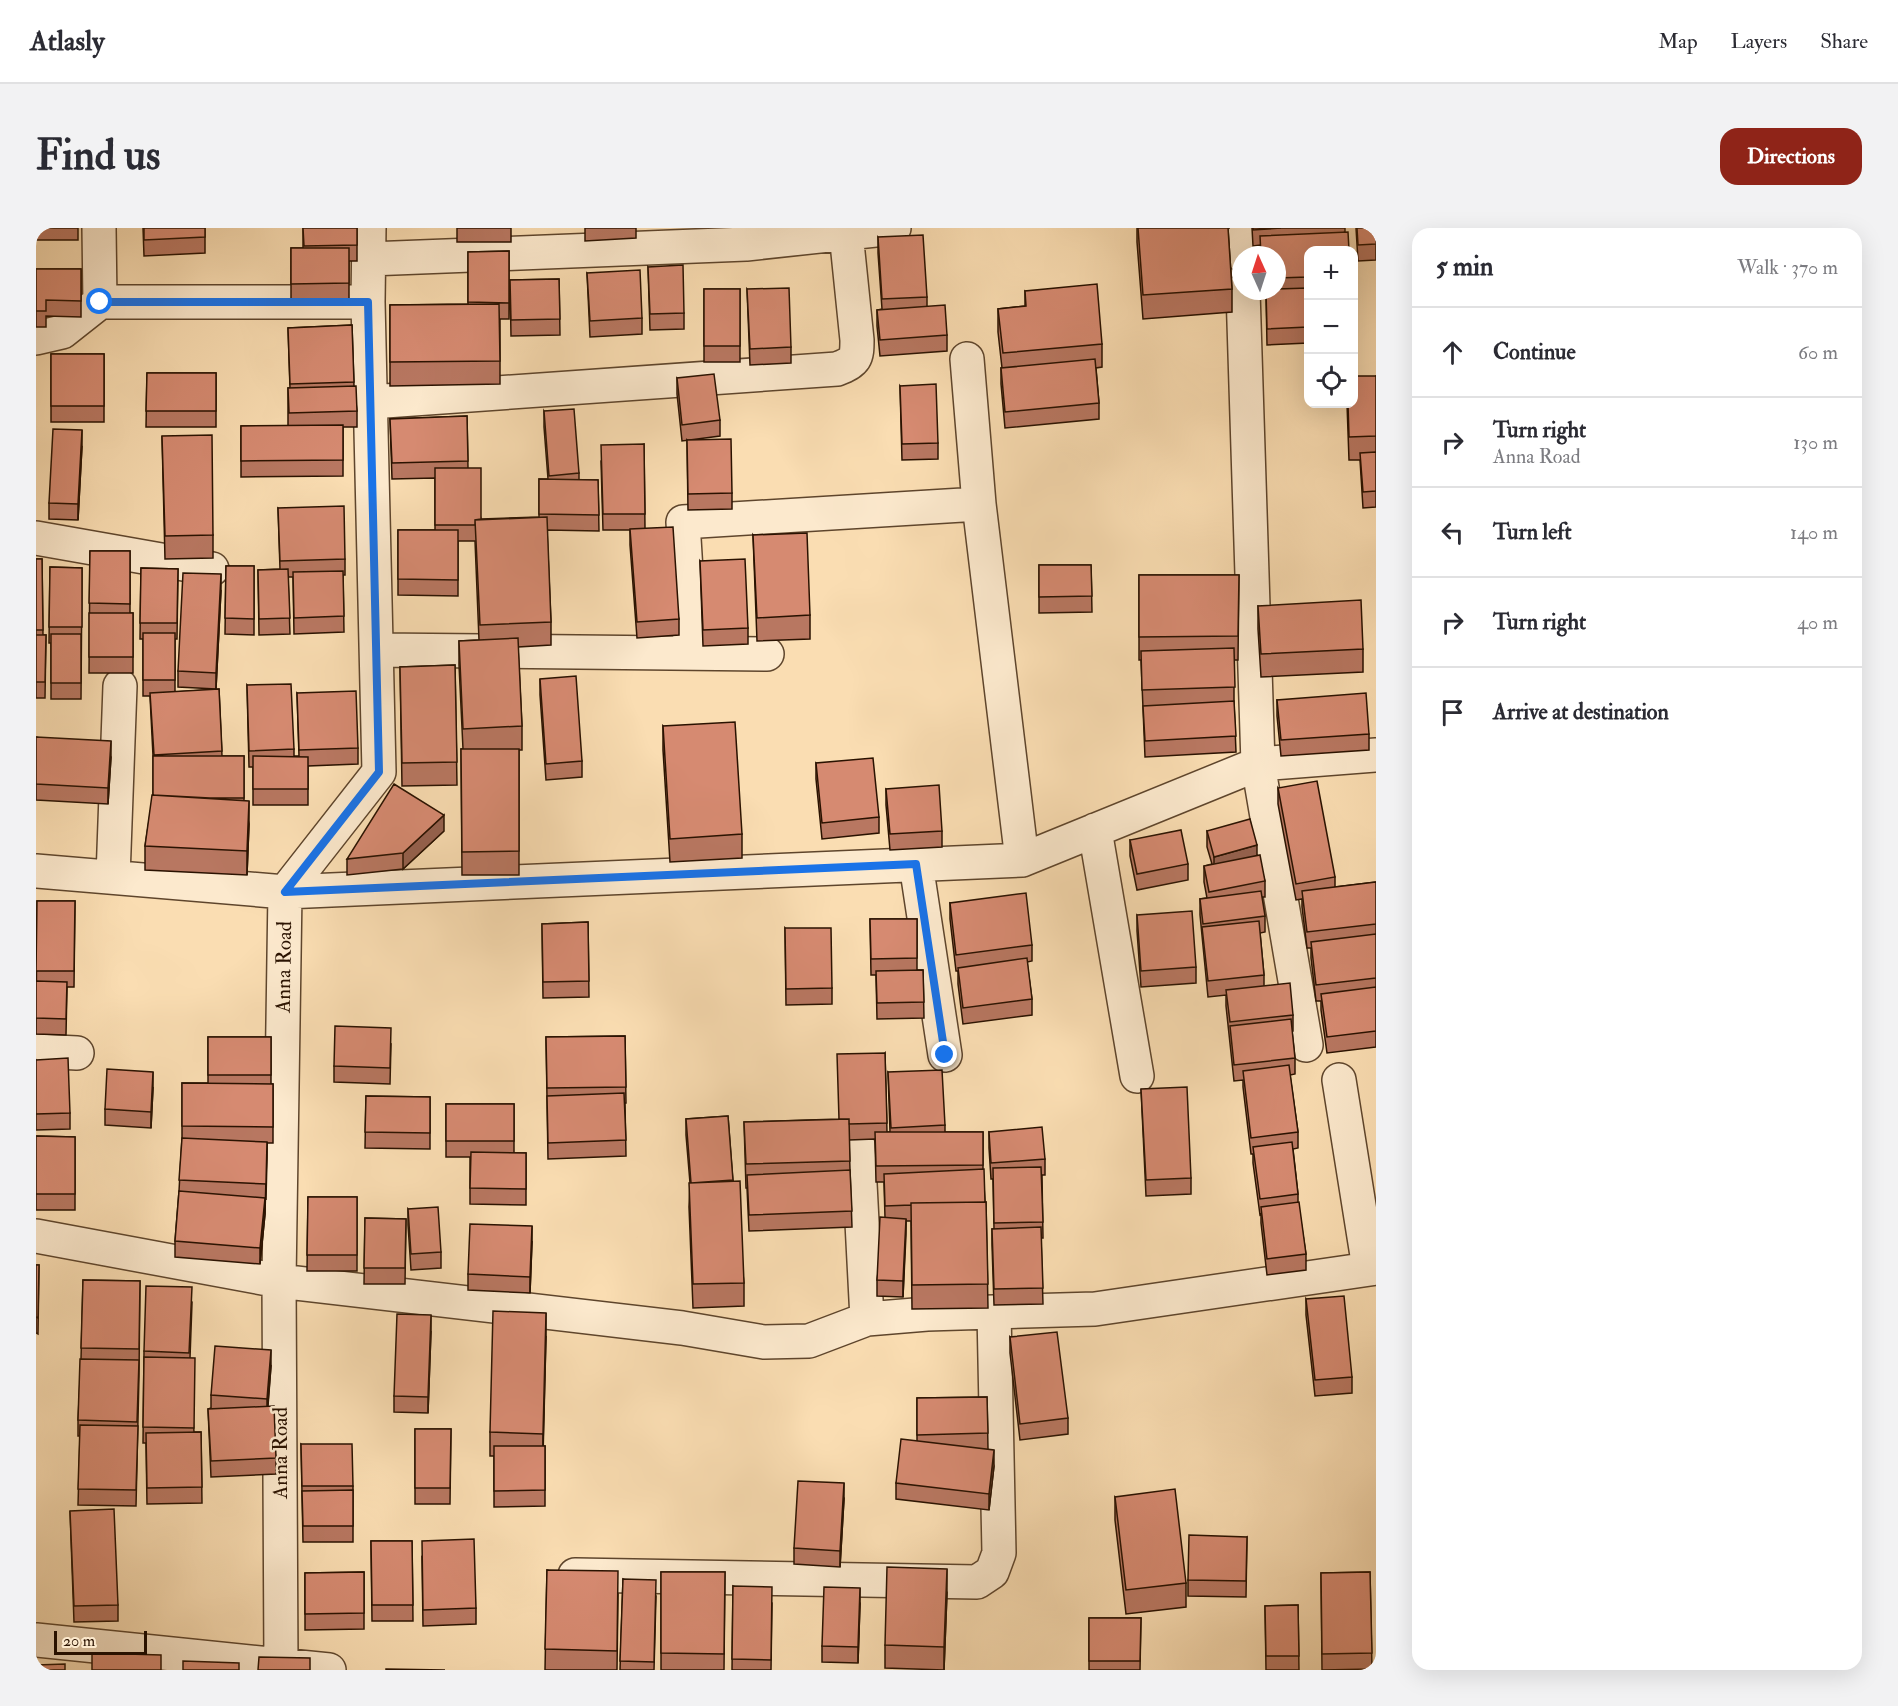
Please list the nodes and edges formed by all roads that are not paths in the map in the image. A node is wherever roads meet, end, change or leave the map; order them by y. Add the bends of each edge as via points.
1 (99, 228) edge
2 (894, 228) edge
3 (1241, 228) edge
4 (846, 233) junction
5 (369, 243) edge
6 (1242, 246) edge
7 (1243, 300) edge
8 (100, 302) junction
9 (368, 302) junction
10 (36, 338) edge
11 (967, 359) dead end
12 (371, 402) junction
13 (979, 504) junction
14 (36, 538) edge
15 (212, 569) dead end
16 (376, 650) junction
17 (692, 653) junction
18 (767, 654) dead end
19 (120, 686) dead end
20 (1376, 755) edge
21 (1258, 764) junction
22 (1095, 830) junction
23 (1022, 860) junction
24 (916, 864) junction
25 (36, 871) edge
26 (113, 877) junction
27 (285, 892) junction
28 (1306, 1045) dead end
29 (36, 1051) edge
30 (77, 1053) dead end
31 (945, 1055) dead end
32 (1137, 1076) dead end
33 (1339, 1080) dead end
34 (858, 1145) dead end
35 (36, 1236) edge
36 (1373, 1268) edge
37 (279, 1281) junction
38 (994, 1312) junction
39 (867, 1319) junction
40 (562, 1575) edge
41 (36, 1640) edge
42 (281, 1666) junction
43 (329, 1670) edge

1 - 8 street
2 - 4 street
3 - 6 street
4 - 5 street via 746,244
4 - 12 street via 857,355 850,364 837,369
5 - 9 street, Anna Road
7 - 21 street
8 - 9 street
8 - 10 street via 62,333
9 - 12 street, Anna Road
11 - 13 street
12 - 16 street, Anna Road
13 - 17 street via 682,522
13 - 23 street
14 - 15 street
16 - 17 street
16 - 27 street, Anna Road via 379,772
17 - 18 street
19 - 26 street
20 - 21 street
21 - 22 street
21 - 28 street
22 - 23 street
22 - 32 street
23 - 24 street
24 - 27 street
24 - 31 street
25 - 26 street
26 - 27 street
27 - 37 street, Anna Road
29 - 30 street
33 - 36 street
34 - 39 street
35 - 37 street
36 - 38 street via 1095,1309
37 - 39 street via 682,1328 764,1342 809,1341
37 - 42 street, Anna Road
38 - 39 street
38 - 40 street via 999,1553 993,1572 977,1582
41 - 42 street
42 - 43 street

